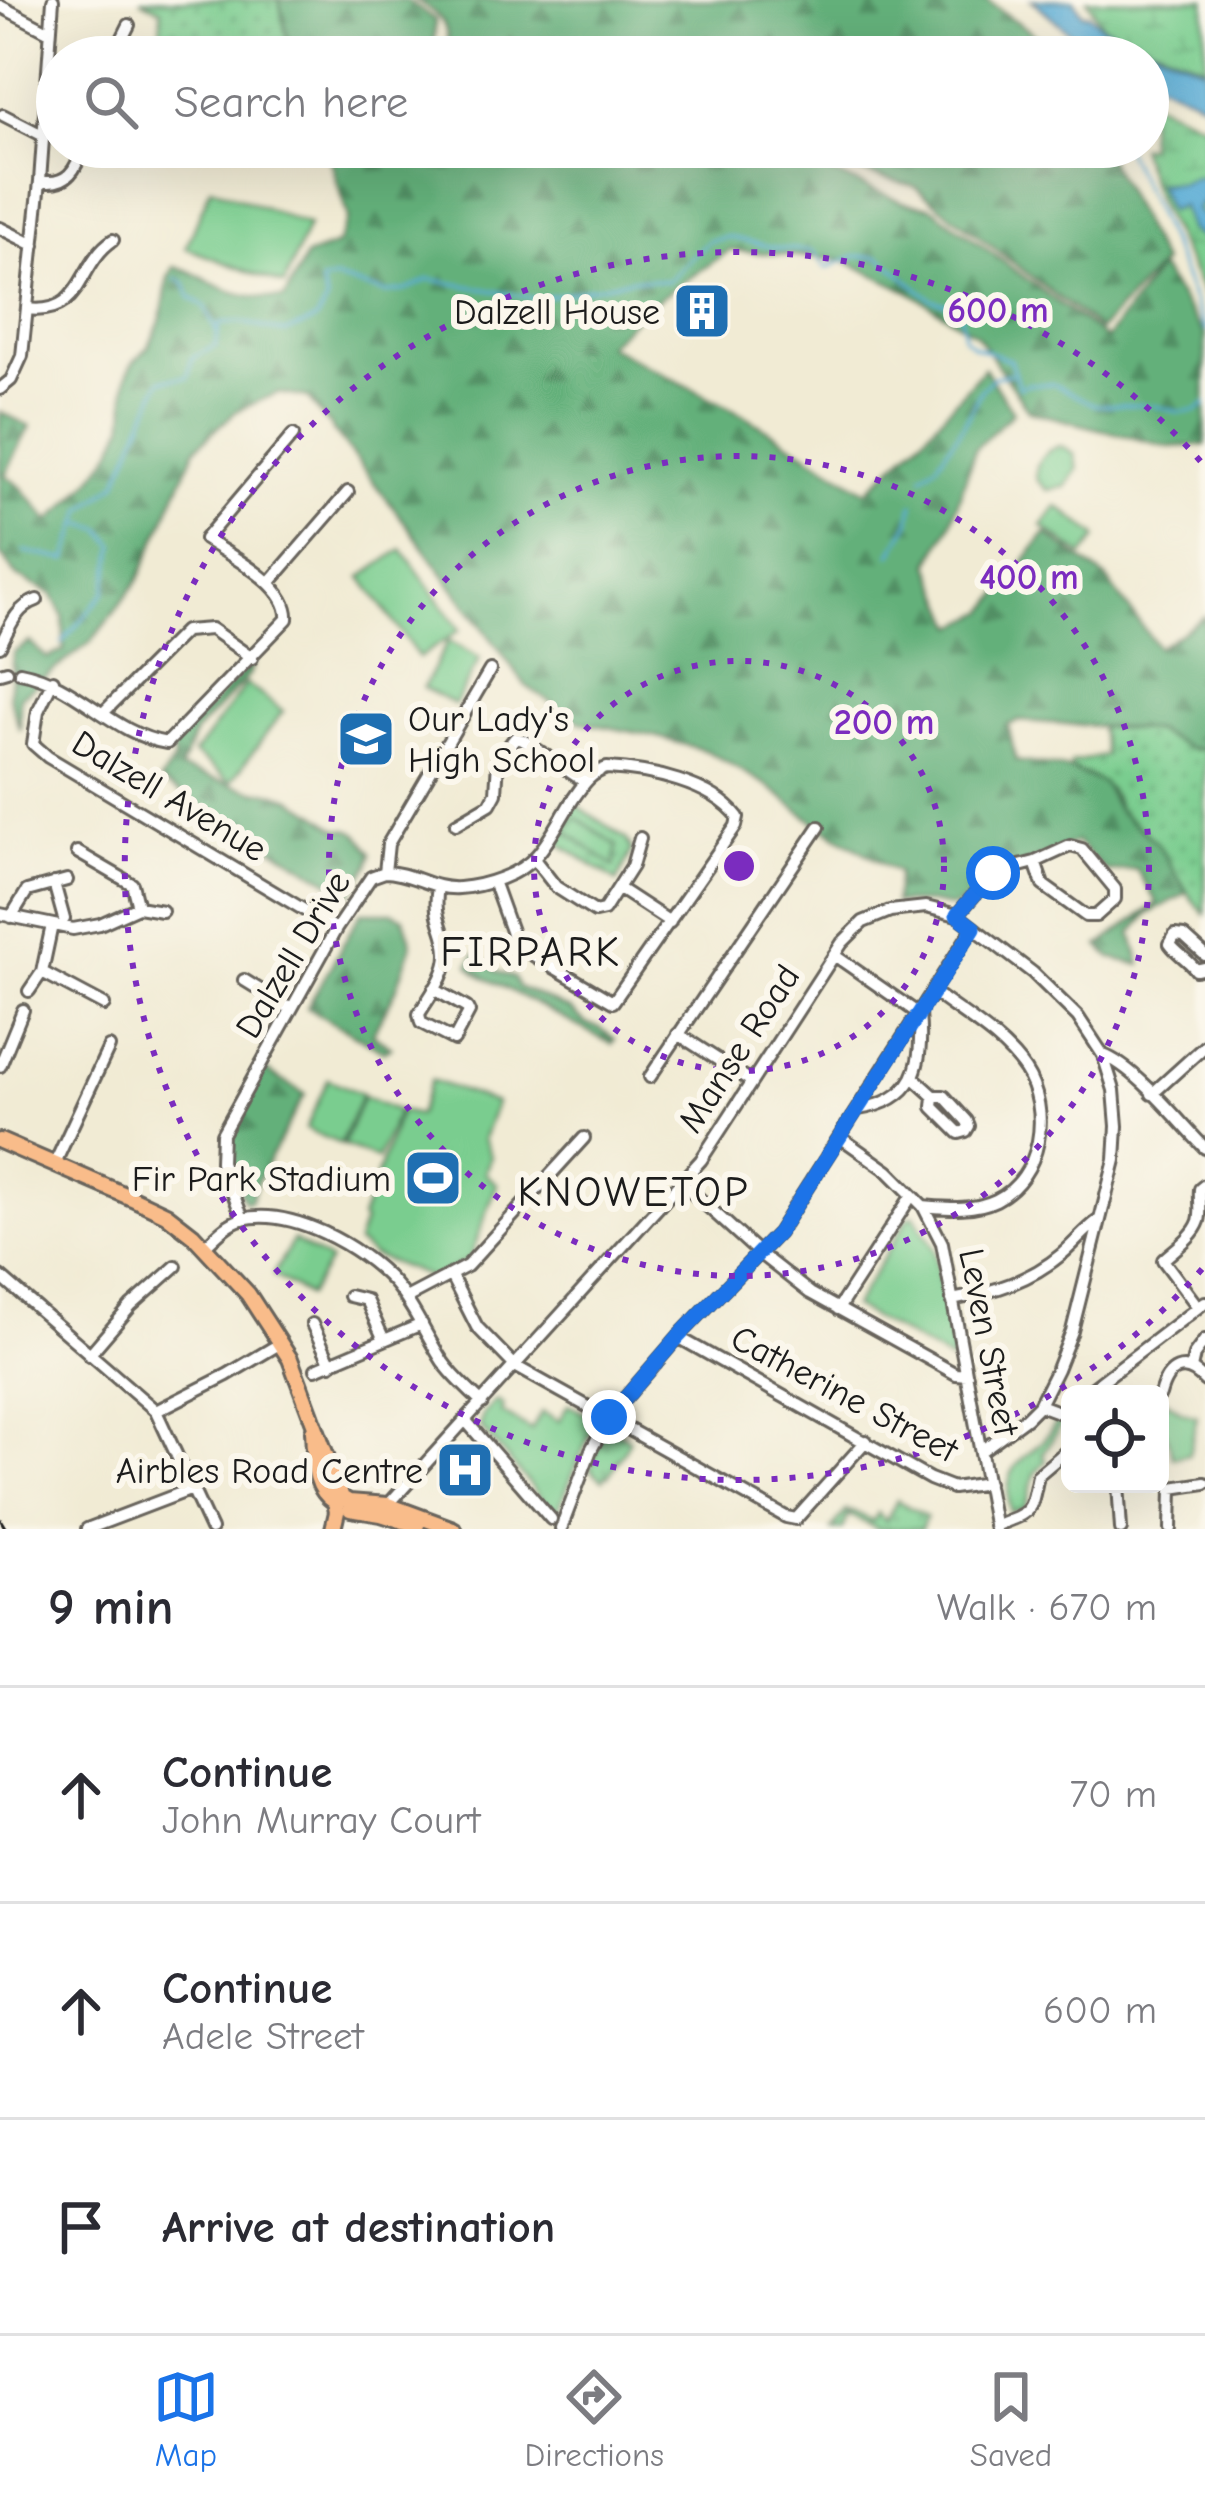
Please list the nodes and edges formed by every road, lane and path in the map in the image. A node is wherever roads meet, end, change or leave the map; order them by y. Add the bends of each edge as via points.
1 (53, 0) edge
2 (0, 6) edge
3 (129, 25) dead end
4 (50, 32) junction
5 (50, 36) edge
6 (124, 36) edge
7 (3, 115) edge
8 (36, 132) edge
9 (41, 168) edge
10 (75, 168) edge
11 (40, 181) junction
12 (0, 228) edge
13 (113, 240) dead end
14 (34, 245) junction
15 (27, 309) junction
16 (0, 389) edge
17 (293, 434) dead end
18 (348, 492) dead end
19 (270, 583) junction
20 (37, 600) dead end
21 (0, 646) edge
22 (251, 658) junction
23 (490, 670) dead end
24 (9, 672) edge
25 (53, 680) junction
26 (103, 713) junction
27 (585, 782) junction
28 (456, 824) dead end
29 (819, 827) dead end
30 (640, 838) dead end
31 (76, 852) dead end
32 (534, 860) junction
33 (1035, 862) junction
34 (385, 872) junction
35 (493, 880) junction
36 (438, 887) junction
37 (618, 888) junction
38 (138, 907) junction
39 (162, 911) dead end
40 (6, 915) edge
41 (957, 915) junction
42 (58, 922) junction
43 (670, 922) junction
44 (974, 928) junction
45 (336, 929) junction
46 (834, 955) junction
47 (1205, 956) edge
48 (1205, 968) edge
49 (42, 972) junction
50 (244, 980) dead end
51 (434, 989) junction
52 (29, 992) dead end
53 (933, 992) junction
54 (104, 1005) dead end
55 (291, 1009) junction
56 (23, 1010) dead end
57 (919, 1014) junction
58 (0, 1026) edge
59 (14, 1031) junction
60 (678, 1034) junction
61 (1205, 1046) edge
62 (110, 1047) dead end
63 (1103, 1055) junction
64 (0, 1066) edge
65 (650, 1077) dead end
66 (913, 1077) junction
67 (752, 1081) junction
68 (1152, 1094) junction
69 (934, 1096) dead end
70 (858, 1109) junction
71 (840, 1137) junction
72 (584, 1138) dead end
73 (0, 1141) edge
74 (1205, 1148) edge
75 (55, 1163) junction
76 (682, 1184) junction
77 (1205, 1185) edge
78 (912, 1195) junction
79 (923, 1206) junction
80 (243, 1219) junction
81 (1099, 1220) junction
82 (204, 1247) junction
83 (759, 1253) junction
84 (176, 1266) dead end
85 (0, 1276) edge
86 (451, 1276) junction
87 (349, 1296) dead end
88 (406, 1298) junction
89 (952, 1300) junction
90 (1202, 1304) edge
91 (838, 1309) junction
92 (313, 1324) dead end
93 (422, 1324) junction
94 (678, 1337) junction
95 (384, 1340) junction
96 (1205, 1340) edge
97 (280, 1342) junction
98 (89, 1355) junction
99 (331, 1364) junction
100 (515, 1366) junction
101 (316, 1369) dead end
102 (1191, 1370) junction
103 (967, 1375) junction
104 (1205, 1381) edge
105 (1097, 1385) edge
106 (1163, 1385) edge
107 (482, 1403) junction
108 (1039, 1405) junction
109 (1061, 1410) edge
110 (156, 1411) junction
111 (609, 1417) junction
112 (466, 1421) junction
113 (866, 1441) junction
114 (981, 1451) junction
115 (1061, 1456) edge
116 (987, 1483) junction
117 (1205, 1483) edge
118 (192, 1489) junction
119 (1119, 1493) edge
120 (388, 1505) junction
121 (343, 1506) junction
122 (550, 1519) dead end
123 (799, 1524) edge
124 (995, 1527) edge
125 (87, 1528) edge
126 (211, 1529) edge
127 (334, 1529) edge
128 (428, 1529) edge
129 (453, 1529) edge
130 (561, 1529) edge
131 (1121, 1529) edge
132 (1171, 1529) edge

1 - 4 street
2 - 4 street
3 - 6 street
4 - 5 street
7 - 8 street
9 - 11 street
10 - 11 street via 61,182
11 - 14 street
12 - 14 street
13 - 15 street via 62,305
14 - 15 street
15 - 16 street via 22,356
17 - 19 street via 205,539
18 - 19 street
19 - 22 street via 287,619
20 - 21 street via 16,615
22 - 26 street via 167,743 143,739
22 - 26 street via 211,628 185,631
23 - 34 street, Dalzell Drive via 388,844
24 - 25 street
25 - 26 street
25 - 45 street, Dalzell Avenue via 33,744 48,758
27 - 28 street via 515,738 498,760 490,803
27 - 32 street
27 - 43 street via 615,768 692,784 736,813 736,826
29 - 60 street
30 - 37 street
31 - 38 street via 93,869 132,884
32 - 35 street
32 - 37 street via 556,887 595,912
33 - 33 street via 1043,885 1086,916 1115,899 1082,849 1070,846
33 - 41 street via 993,873
34 - 36 street
34 - 45 street, Dalzell Drive via 371,877
35 - 36 street
35 - 43 street via 516,945 613,1002
36 - 51 street via 447,960
37 - 43 street
38 - 39 street
38 - 42 street via 100,924 73,929
40 - 42 street
40 - 42 street via 27,891 60,882
41 - 44 street
41 - 46 street, Manse Road via 926,907 890,911 863,922
42 - 49 street
44 - 53 street
44 - 63 street via 1078,1017
45 - 55 street, Dalzell Drive
46 - 57 street
46 - 67 street, Manse Road
47 - 48 street via 1184,935 1171,938 1196,970
49 - 52 street
49 - 54 street
50 - 55 street
51 - 51 street via 469,1012 454,1040 419,1019
53 - 57 street
53 - 79 street via 1011,1052 1034,1087 1040,1119 1033,1159 1013,1188 976,1207
55 - 80 street, Dalzell Drive via 222,1134 221,1162
56 - 59 street
57 - 66 street
57 - 70 street
58 - 59 street
59 - 64 street
60 - 65 street
60 - 67 street
61 - 68 street
62 - 75 street
63 - 68 street
63 - 81 street via 1117,1126
66 - 69 street
66 - 70 street via 901,1092
67 - 76 street, Manse Road
68 - 74 street
70 - 71 street
71 - 78 street, Leven Street
71 - 83 street
72 - 86 street
73 - 75 main road
75 - 82 main road via 166,1214
76 - 83 street
76 - 100 street, Manse Road
77 - 90 street via 1194,1231 1163,1260
78 - 79 street, Leven Street
78 - 91 street
79 - 89 street, Leven Street via 942,1243
80 - 82 street
80 - 88 street via 285,1221 337,1239
81 - 89 street via 1023,1280
81 - 108 street via 1072,1330
82 - 97 main road
83 - 91 street
83 - 94 street
84 - 98 street
85 - 98 street
86 - 88 street
86 - 100 street via 477,1327
87 - 95 street via 366,1300
88 - 93 street
89 - 103 street, Leven Street
90 - 105 street
91 - 103 street
92 - 99 street
93 - 95 street
93 - 107 street via 446,1366
94 - 111 street
94 - 113 street, Catherine Street
95 - 99 street
96 - 102 street
97 - 110 street
97 - 121 main road via 313,1417 319,1484
98 - 110 street
99 - 101 street
100 - 107 street, Manse Road
100 - 111 street
102 - 104 street
102 - 106 street via 1171,1371
103 - 114 street, Leven Street
107 - 112 street, Manse Road
108 - 109 street
108 - 114 street
110 - 118 street
111 - 123 street
111 - 130 street
112 - 120 street, Manse Road
112 - 122 street
113 - 116 street, Catherine Street via 953,1488
113 - 123 street
114 - 116 street, Leven Street
115 - 124 street via 1038,1475 1027,1512
116 - 124 street, Leven Street
117 - 132 street via 1172,1488
118 - 125 street
118 - 126 street
119 - 131 street
120 - 121 main road
120 - 129 main road
121 - 127 main road
121 - 128 main road

